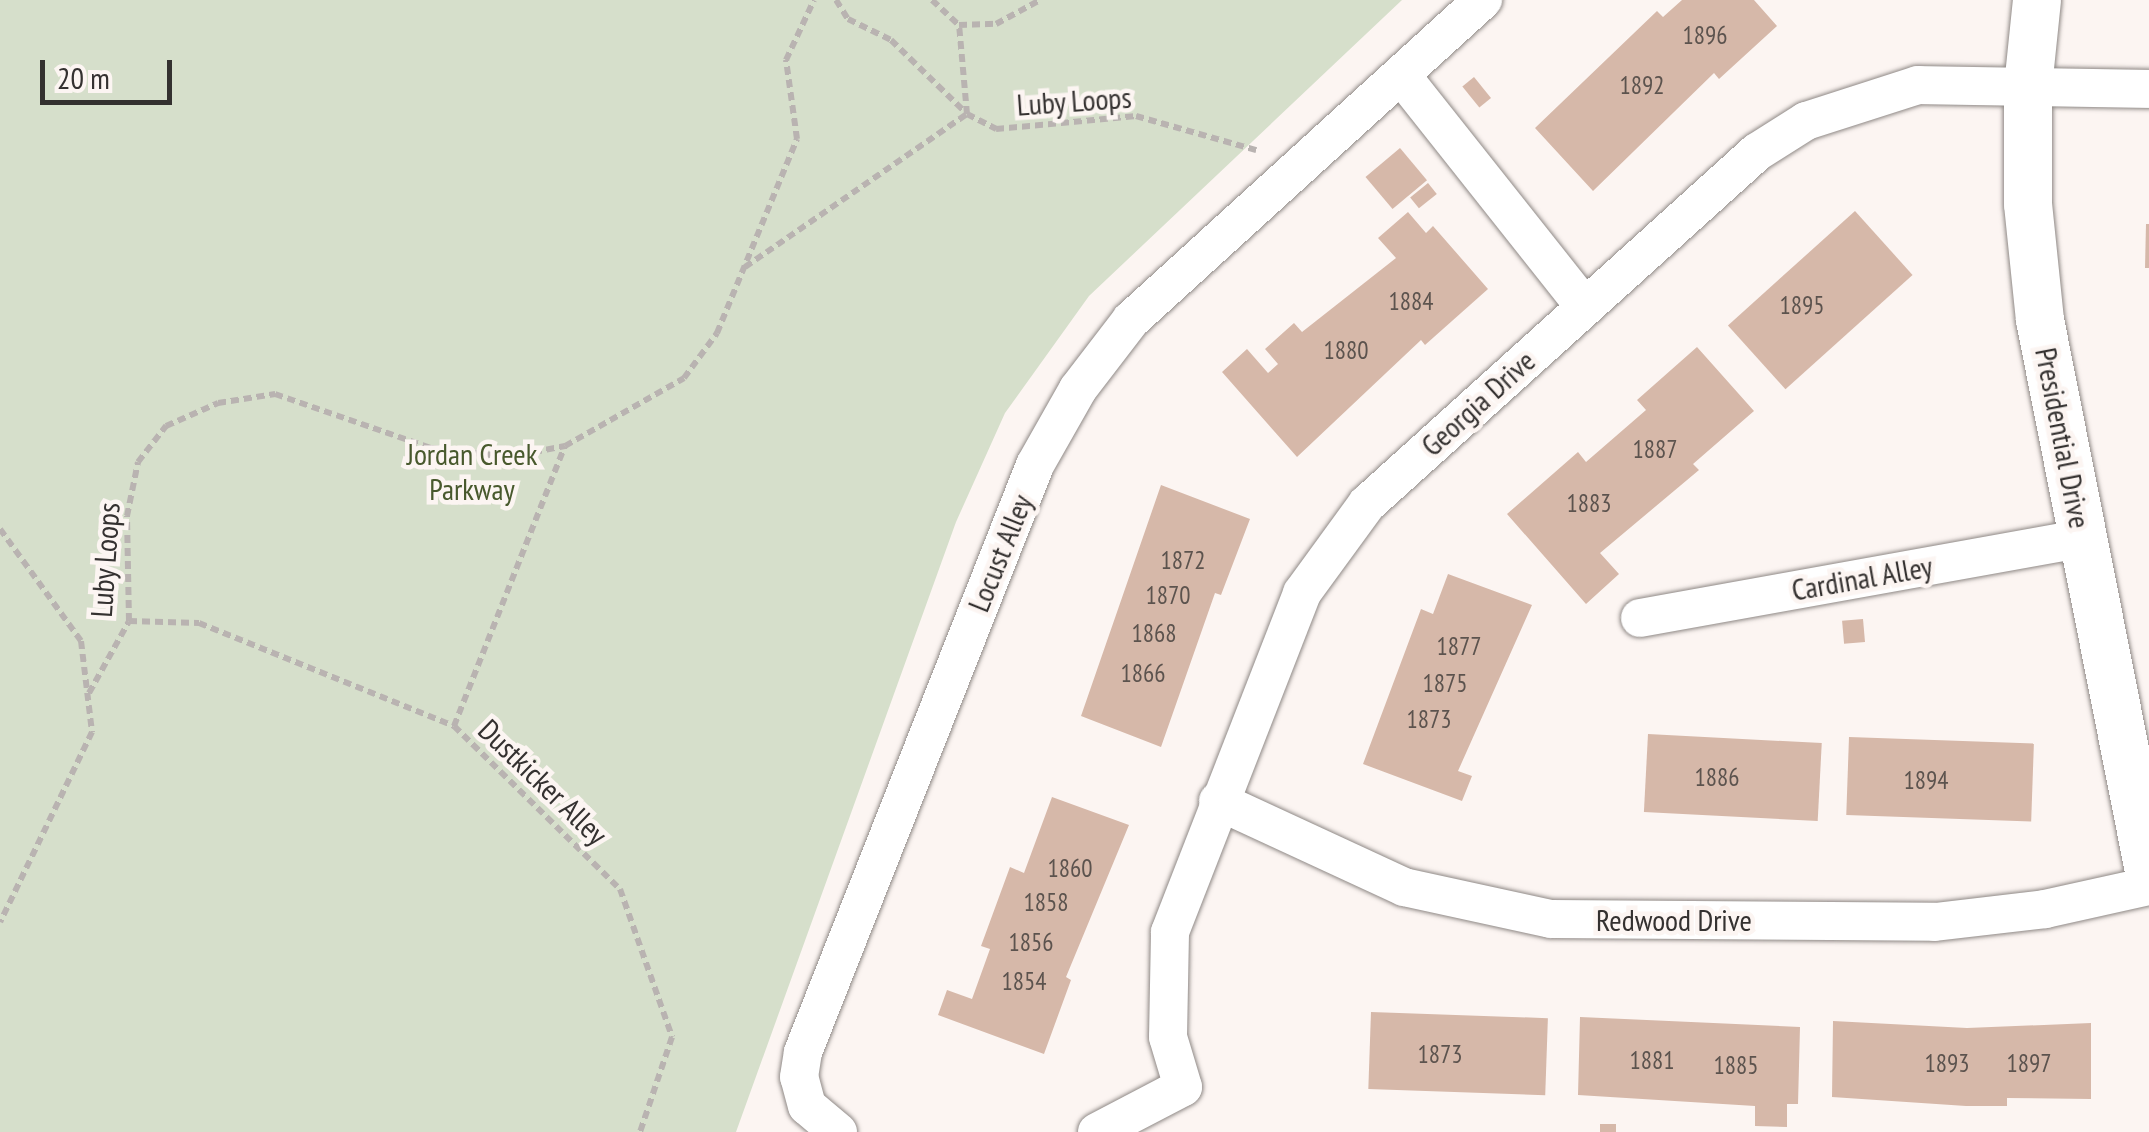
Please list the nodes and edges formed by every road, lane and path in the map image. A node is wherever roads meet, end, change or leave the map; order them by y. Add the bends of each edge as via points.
1 (814, 0) edge
2 (836, 0) edge
3 (932, 0) edge
4 (1040, 0) edge
5 (1483, 0) edge
6 (2038, 0) edge
7 (959, 25) junction
8 (1401, 75) junction
9 (2028, 87) junction
10 (2149, 89) edge
11 (967, 114) junction
12 (1300, 166) junction
13 (743, 268) junction
14 (1584, 306) junction
15 (565, 446) junction
16 (0, 528) edge
17 (2083, 538) junction
18 (1640, 618) dead end
19 (129, 621) junction
20 (89, 693) junction
21 (454, 726) junction
22 (1218, 801) junction
23 (2149, 871) edge
24 (2149, 886) edge
25 (0, 922) edge
26 (640, 1132) edge
27 (838, 1132) edge
28 (1097, 1132) edge

1 - 13 path, Luby Loops via 786,60 797,140
2 - 11 path, Luby Loops via 848,19 890,40
3 - 7 path
4 - 7 path via 996,24
5 - 8 street, Locust Alley
6 - 9 street, Presidential Drive
7 - 11 path
8 - 12 street, Locust Alley
8 - 14 street
9 - 10 street, Georgia Drive
9 - 14 street, Georgia Drive via 1918,85 1806,121 1758,152
9 - 17 street, Presidential Drive via 2028,204 2040,320
11 - 12 path, Luby Loops via 1011,129 1136,116 1190,126
11 - 13 path
12 - 27 street, Locust Alley via 1130,320 1078,389 1035,465 803,1052 799,1077 808,1106
13 - 15 path, Luby Loops via 717,333 684,378 625,418
14 - 22 street, Georgia Drive via 1350,523 1302,594
15 - 19 path, Luby Loops via 508,457 431,448 276,394 218,403 166,426 138,462 126,516
15 - 21 path
16 - 20 path via 81,642
17 - 18 street, Cardinal Alley
17 - 23 street, Presidential Drive
19 - 20 path, Luby Loops
19 - 21 path, Dustkicker Alley via 199,623
20 - 25 path via 92,732
21 - 26 path, Dustkicker Alley via 620,889 672,1037
22 - 24 street, Redwood Drive via 1404,886 1551,919 1935,922
22 - 28 street, Georgia Drive via 1170,932 1168,1036 1182,1088

